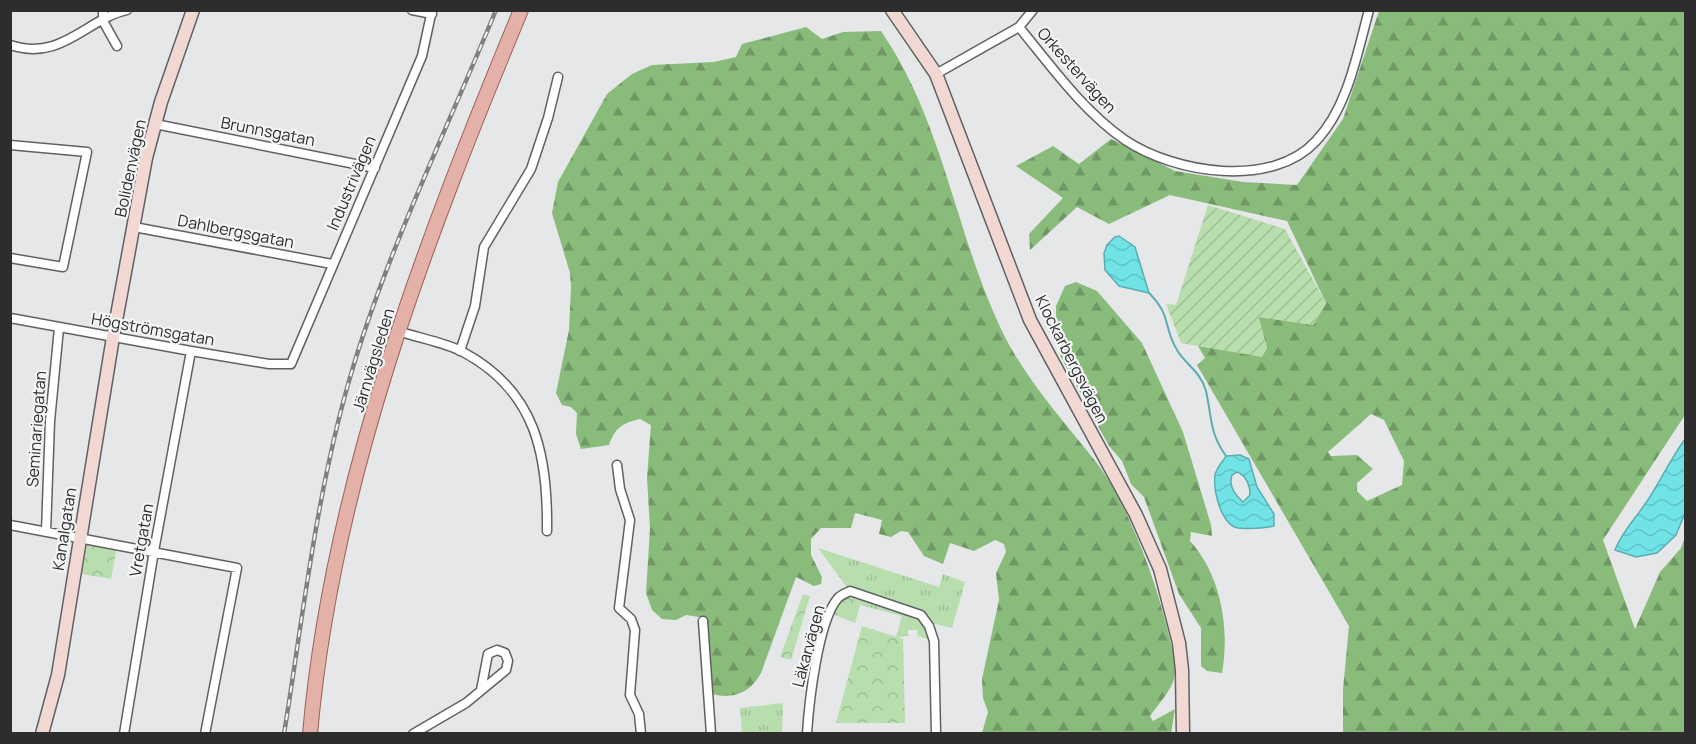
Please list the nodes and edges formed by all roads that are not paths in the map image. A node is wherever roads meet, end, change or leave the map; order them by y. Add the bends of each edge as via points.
1 (103, 10) edge
2 (127, 10) edge
3 (193, 10) edge
4 (412, 10) edge
5 (521, 10) edge
6 (892, 10) edge
7 (1033, 10) edge
8 (1369, 10) edge
9 (432, 12) edge
10 (103, 21) junction
11 (1019, 27) junction
12 (10, 45) edge
13 (117, 46) dead end
14 (936, 74) junction
15 (558, 77) dead end
16 (155, 124) junction
17 (10, 145) edge
18 (375, 168) junction
19 (134, 227) junction
20 (10, 258) edge
21 (332, 264) junction
22 (10, 318) edge
23 (59, 328) junction
24 (398, 331) junction
25 (113, 337) junction
26 (190, 351) junction
27 (460, 351) junction
28 (291, 364) joint
29 (617, 465) dead end
30 (10, 525) edge
31 (547, 531) dead end
32 (46, 532) junction
33 (79, 536) junction
34 (154, 551) junction
35 (703, 621) dead end
36 (481, 690) junction
37 (41, 731) edge
38 (124, 734) edge
39 (205, 734) edge
40 (310, 734) edge
41 (413, 734) edge
42 (640, 734) edge
43 (711, 734) edge
44 (807, 734) edge
45 (936, 734) edge
46 (1183, 734) edge

1 - 10 street
2 - 10 street
3 - 16 main road, Bolidenvägen
4 - 9 street
5 - 24 main road, Järnvägsleden via 466,141
6 - 14 main road, Klockarbergsvägen
7 - 11 street
8 - 11 street, Orkestervägen via 1339,106 1316,141 1290,160 1249,171 1198,169 1126,141 1092,111
9 - 18 street, Industrivägen via 422,56
10 - 12 street via 78,36 41,49
10 - 13 street
11 - 14 street
14 - 46 main road, Klockarbergsvägen via 1030,320 1136,515 1160,570 1175,621 1182,670
15 - 27 street via 531,169 484,247 475,306
16 - 18 street, Brunnsgatan
16 - 19 main road, Bolidenvägen
17 - 20 street via 87,152 63,267
18 - 21 street, Industrivägen
19 - 21 street, Dahlbergsgatan
19 - 25 main road, Bolidenvägen
21 - 28 street, Industrivägen
22 - 23 street, Högströmsgatan
23 - 25 street, Högströmsgatan
23 - 32 street, Seminariegatan via 50,421
24 - 27 street
24 - 40 main road, Järnvägsleden via 349,508 320,654
25 - 26 street, Högströmsgatan
25 - 33 main road, Kanalgatan
26 - 28 street, Högströmsgatan
26 - 34 street, Vretgatan
27 - 31 street via 495,373 536,430 546,476
29 - 42 street via 630,520 618,600 619,608 631,619 635,630 630,690 639,714
30 - 32 street
32 - 33 street
33 - 34 street
33 - 37 main road, Kanalgatan via 58,675
34 - 38 street, Vretgatan
34 - 39 street via 237,568
35 - 43 street
36 - 36 street via 490,651 507,654 506,670
36 - 41 street
44 - 45 street, Läkarvägen via 810,690 830,613 839,597 850,591 921,615 929,626 934,641

